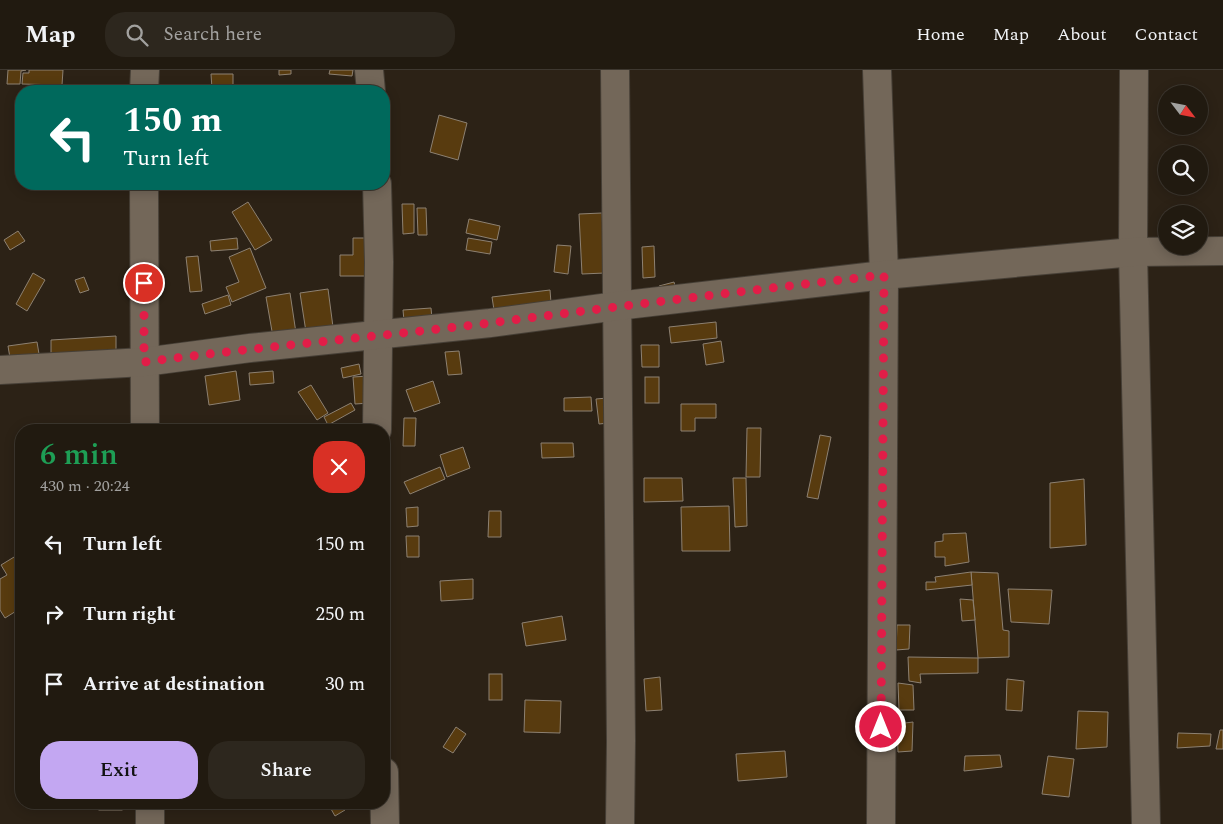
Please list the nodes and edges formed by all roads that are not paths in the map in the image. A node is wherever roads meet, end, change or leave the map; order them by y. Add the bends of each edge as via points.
1 (144, 70) edge
2 (369, 70) edge
3 (614, 70) edge
4 (877, 70) edge
5 (1134, 70) edge
6 (144, 85) edge
7 (370, 85) edge
8 (144, 190) edge
9 (377, 190) edge
10 (1223, 251) edge
11 (1134, 252) junction
12 (884, 275) junction
13 (616, 306) junction
14 (379, 335) junction
15 (144, 362) junction
16 (0, 370) edge
17 (145, 424) edge
18 (377, 424) edge
19 (150, 809) edge
20 (385, 809) edge
21 (150, 824) edge
22 (385, 824) edge
23 (620, 824) edge
24 (881, 824) edge
25 (1146, 824) edge

1 - 6 street
2 - 7 street
3 - 13 street
4 - 12 street
5 - 11 street
8 - 15 street
9 - 14 street
10 - 11 street
11 - 12 street
11 - 25 street
12 - 13 street
12 - 24 street
13 - 14 street
13 - 23 street
14 - 15 street
14 - 18 street
15 - 16 street
15 - 17 street
19 - 21 street
20 - 22 street

